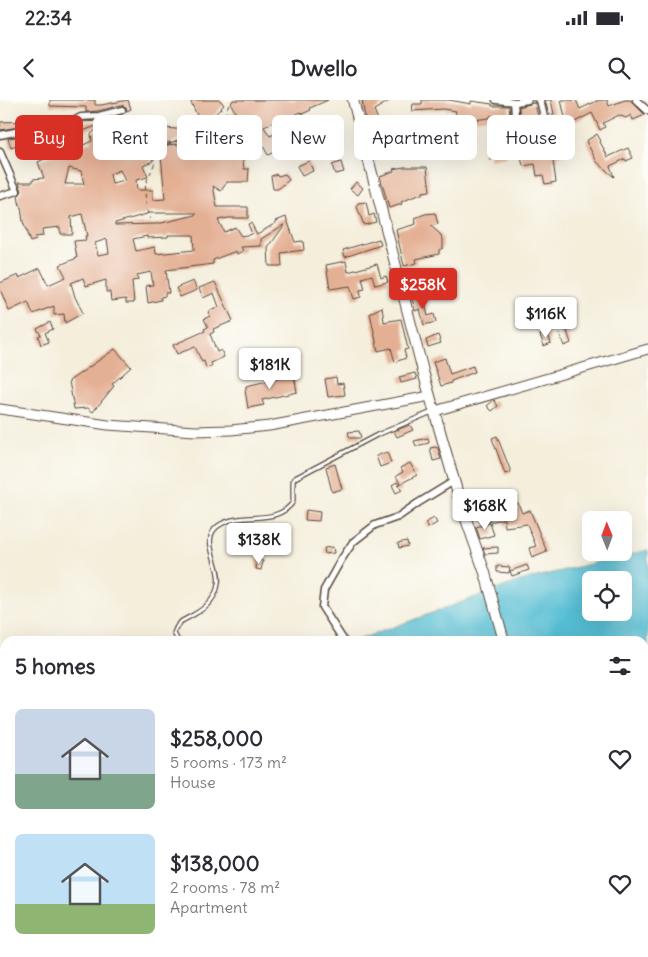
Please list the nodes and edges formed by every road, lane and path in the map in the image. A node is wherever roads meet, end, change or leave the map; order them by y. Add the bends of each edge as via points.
1 (230, 100) edge
2 (353, 100) edge
3 (496, 100) edge
4 (528, 100) edge
5 (540, 100) edge
6 (636, 100) edge
7 (514, 102) junction
8 (122, 110) joint
9 (648, 111) edge
10 (124, 115) edge
11 (515, 115) edge
12 (544, 115) edge
13 (0, 135) edge
14 (167, 142) edge
15 (0, 152) edge
16 (155, 160) edge
17 (0, 196) edge
18 (150, 219) dead end
19 (648, 349) edge
20 (430, 396) junction
21 (0, 409) edge
22 (435, 411) junction
23 (454, 481) junction
24 (175, 636) edge
25 (341, 636) edge
26 (503, 636) edge

1 - 14 path via 224,119 217,122 216,130 209,138
2 - 20 main road
3 - 7 street
4 - 7 street
5 - 12 street
6 - 9 street
7 - 11 street
8 - 10 path
8 - 13 street via 82,117 64,126
15 - 17 street via 17,191
16 - 18 path via 146,182
19 - 22 main road
20 - 21 main road via 231,430 108,425
20 - 22 main road
22 - 23 main road
22 - 24 lane via 377,435 295,478 293,502 284,511 229,521 217,527 210,536 219,577 216,594 204,609 179,624
23 - 25 street via 398,517 375,525 353,542 324,590 322,607
23 - 26 main road

